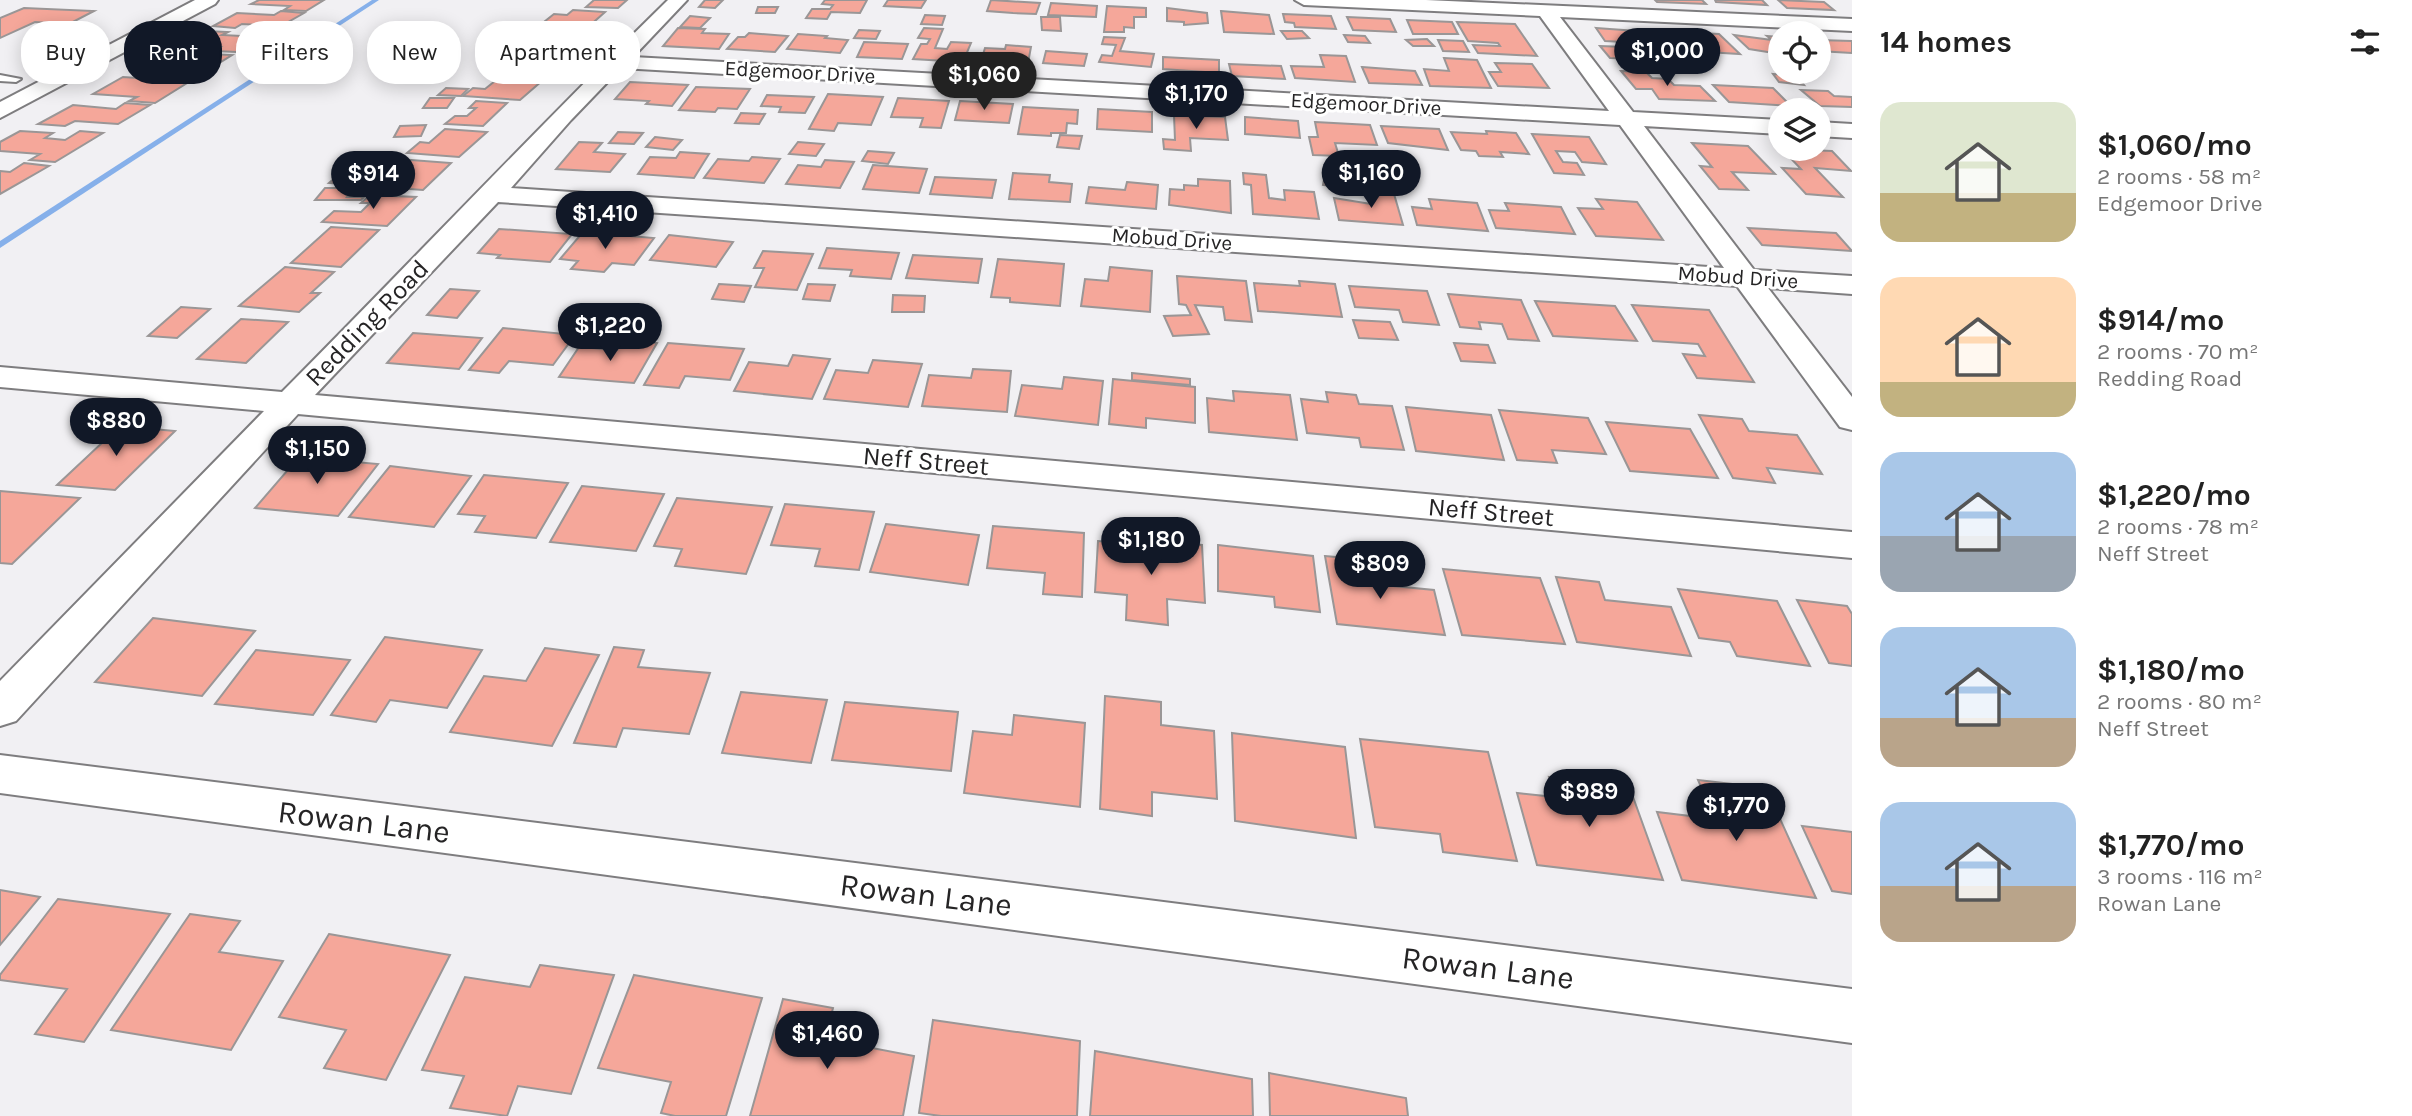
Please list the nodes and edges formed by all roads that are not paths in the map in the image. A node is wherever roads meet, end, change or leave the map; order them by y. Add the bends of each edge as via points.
1 (170, 0) edge
2 (209, 0) edge
3 (678, 0) edge
4 (1304, 0) edge
5 (1546, 11) junction
6 (1852, 25) edge
7 (110, 31) edge
8 (640, 39) edge
9 (640, 63) edge
10 (595, 84) edge
11 (9, 90) edge
12 (1625, 119) junction
13 (1768, 126) edge
14 (1831, 130) edge
15 (1852, 131) edge
16 (492, 194) junction
17 (1746, 278) junction
18 (1852, 285) edge
19 (0, 377) edge
20 (289, 404) junction
21 (1852, 420) edge
22 (1852, 544) edge
23 (0, 709) edge
24 (0, 774) edge
25 (1852, 1016) edge

1 - 7 street
2 - 11 street
3 - 8 street, Redding Road
4 - 5 street
5 - 6 street
5 - 12 street
9 - 12 street, Edgemoor Drive
10 - 16 street, Redding Road
12 - 13 street, Edgemoor Drive
12 - 17 street
14 - 15 street
16 - 17 street, Mobud Drive
16 - 20 street, Redding Road
17 - 18 street, Mobud Drive
17 - 21 street
19 - 20 street, Neff Street
20 - 22 street, Neff Street
20 - 23 street, Redding Road
24 - 25 street, Rowan Lane

